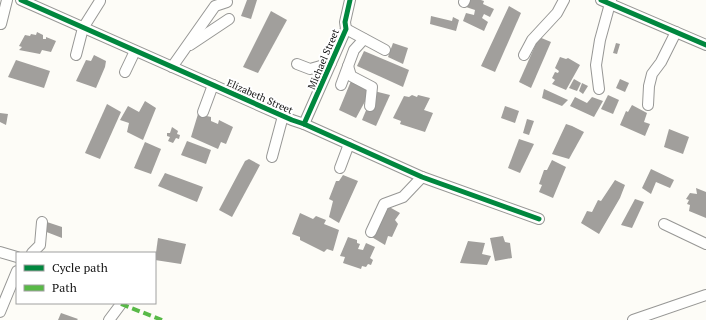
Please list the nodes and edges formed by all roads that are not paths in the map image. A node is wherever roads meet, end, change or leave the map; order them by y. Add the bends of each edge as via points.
1 (7, 0) edge
2 (21, 0) edge
3 (350, 0) edge
4 (564, 0) edge
5 (100, 1) dead end
6 (607, 1) edge
7 (227, 2) dead end
8 (229, 19) dead end
9 (1, 24) dead end
10 (83, 28) junction
11 (346, 29) junction
12 (676, 32) junction
13 (364, 39) junction
14 (706, 45) edge
15 (185, 48) junction
16 (385, 50) dead end
17 (136, 51) junction
18 (76, 55) dead end
19 (524, 55) dead end
20 (331, 63) junction
21 (297, 64) dead end
22 (348, 66) junction
23 (172, 67) junction
24 (125, 72) dead end
25 (341, 84) dead end
26 (213, 85) junction
27 (599, 89) dead end
28 (648, 105) dead end
29 (370, 106) dead end
30 (203, 112) dead end
31 (283, 116) junction
32 (304, 124) junction
33 (349, 144) junction
34 (272, 157) dead end
35 (340, 168) dead end
36 (422, 177) junction
37 (539, 219) dead end
38 (42, 222) dead end
39 (664, 224) dead end
40 (371, 232) dead end
41 (706, 244) edge
42 (0, 252) edge
43 (33, 252) edge
44 (16, 257) edge
45 (16, 273) edge
46 (706, 295) edge
47 (119, 304) edge
48 (0, 312) edge
49 (109, 320) edge
50 (633, 320) edge

1 - 9 street
2 - 10 street, Elizabeth Street
3 - 11 street, Michael Street
4 - 19 street via 557,13 532,40
5 - 10 street
6 - 12 street
6 - 27 street via 596,65
7 - 15 street via 215,6
8 - 15 street
10 - 17 street, Elizabeth Street
10 - 18 street
11 - 13 street
11 - 20 street, Michael Street
12 - 14 street
12 - 28 street via 652,74
13 - 16 street
13 - 22 street via 354,50
15 - 23 street
17 - 23 street, Elizabeth Street
17 - 24 street
20 - 21 street via 310,69
20 - 32 street, Michael Street
22 - 25 street
22 - 29 street via 351,76 372,87
23 - 26 street, Elizabeth Street
26 - 30 street
26 - 31 street, Elizabeth Street
31 - 32 street, Elizabeth Street
31 - 34 street
32 - 33 street, Elizabeth Street
33 - 35 street
33 - 36 street, Elizabeth Street
36 - 37 street, Elizabeth Street
36 - 40 street via 403,197 384,204
38 - 43 street via 40,245
39 - 41 street
42 - 44 street
45 - 48 street
46 - 50 street
47 - 49 street

